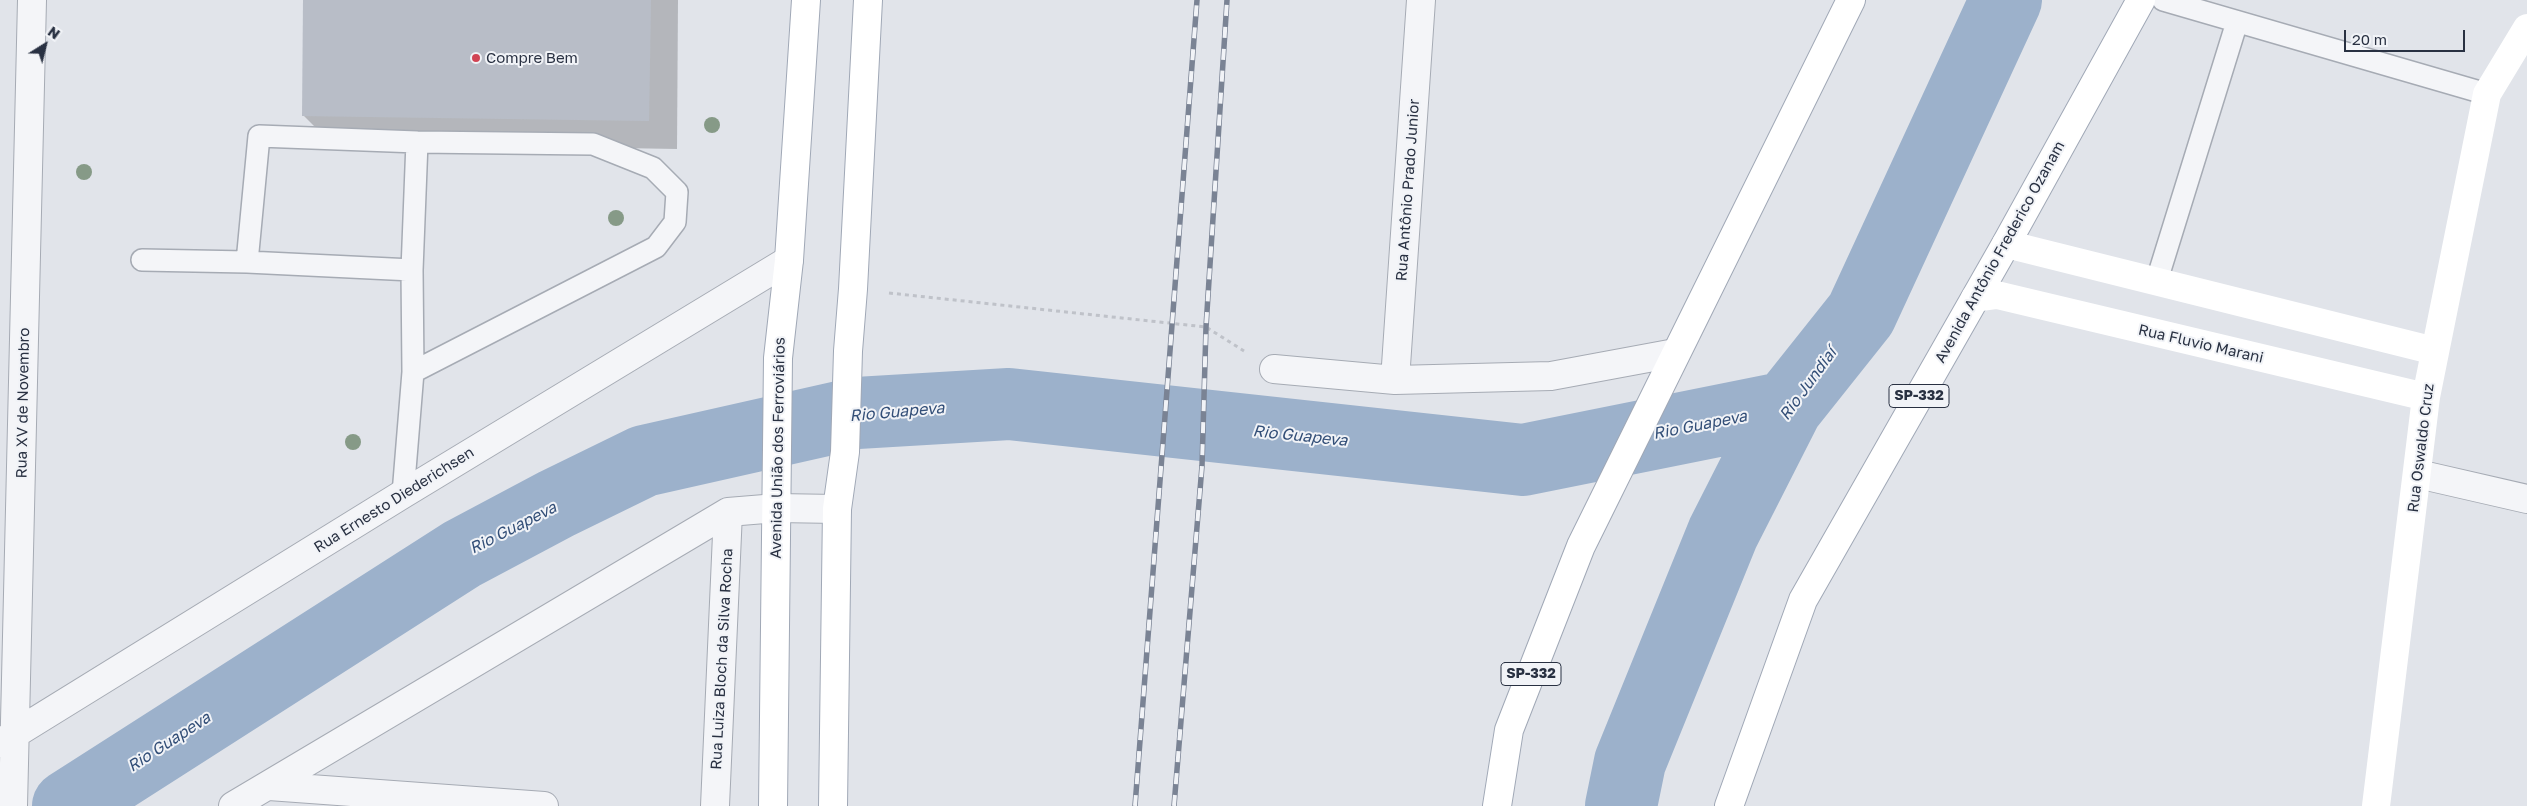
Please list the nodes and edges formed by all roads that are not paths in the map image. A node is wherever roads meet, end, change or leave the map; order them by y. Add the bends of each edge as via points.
1 (32, 0) edge
2 (806, 0) edge
3 (868, 0) edge
4 (1421, 0) edge
5 (1851, 0) edge
6 (2141, 0) edge
7 (2163, 0) edge
8 (2237, 22) junction
9 (2527, 28) edge
10 (2487, 94) junction
11 (417, 142) junction
12 (2006, 244) junction
13 (142, 260) dead end
14 (789, 260) junction
15 (247, 262) junction
16 (412, 270) junction
17 (2157, 280) junction
18 (1975, 298) junction
19 (2435, 350) junction
20 (1675, 352) junction
21 (1274, 369) road end
22 (413, 372) junction
23 (1395, 380) junction
24 (2426, 397) junction
25 (2418, 474) junction
26 (403, 494) junction
27 (2527, 499) edge
28 (776, 504) junction
29 (837, 510) junction
30 (728, 512) junction
31 (7, 739) edge
32 (268, 786) junction
33 (13, 806) edge
34 (232, 806) edge
35 (544, 806) edge
36 (715, 806) edge
37 (773, 806) edge
38 (833, 806) edge
39 (1498, 806) edge
40 (1729, 806) edge
41 (2376, 806) edge

1 - 31 street, Rua XV de Novembro
2 - 14 main road, Avenida União dos Ferroviários
3 - 29 main road via 845,452
4 - 23 street, Rua Antônio Prado Junior
5 - 20 main road, SP-332
6 - 12 main road, Avenida Antônio Frederico Ozanam / SP-332
7 - 8 lane
8 - 10 lane
8 - 17 lane
9 - 10 main road, Rua Oswaldo Cruz
10 - 19 main road, Rua Oswaldo Cruz
11 - 15 lane via 259,136
11 - 16 lane
11 - 22 lane via 593,144 653,168 677,192 675,222 656,247
12 - 17 main road
12 - 18 main road, Avenida Antônio Frederico Ozanam / SP-332
13 - 15 lane
14 - 26 street, Rua Ernesto Diederichsen
14 - 28 main road, Avenida União dos Ferroviários via 778,358
15 - 16 lane
16 - 22 lane
17 - 19 main road
18 - 24 main road, Rua Fluvio Marani via 1997,295
18 - 40 main road, Avenida Antônio Frederico Ozanam / SP-332 via 1803,600
19 - 24 main road, Rua Oswaldo Cruz
20 - 23 street via 1551,376
20 - 39 main road, SP-332 via 1581,546 1510,730
21 - 23 street
22 - 26 lane
24 - 25 main road, Rua Oswaldo Cruz
25 - 27 street
25 - 41 main road, Rua Oswaldo Cruz
26 - 31 street, Rua Ernesto Diederichsen
28 - 29 street
28 - 30 street
28 - 37 main road, Avenida União dos Ferroviários
29 - 38 main road
30 - 32 street
30 - 36 street, Rua Luiza Bloch da Silva Rocha
31 - 33 street, Rua XV de Novembro via 14,773
32 - 34 street
32 - 35 street

